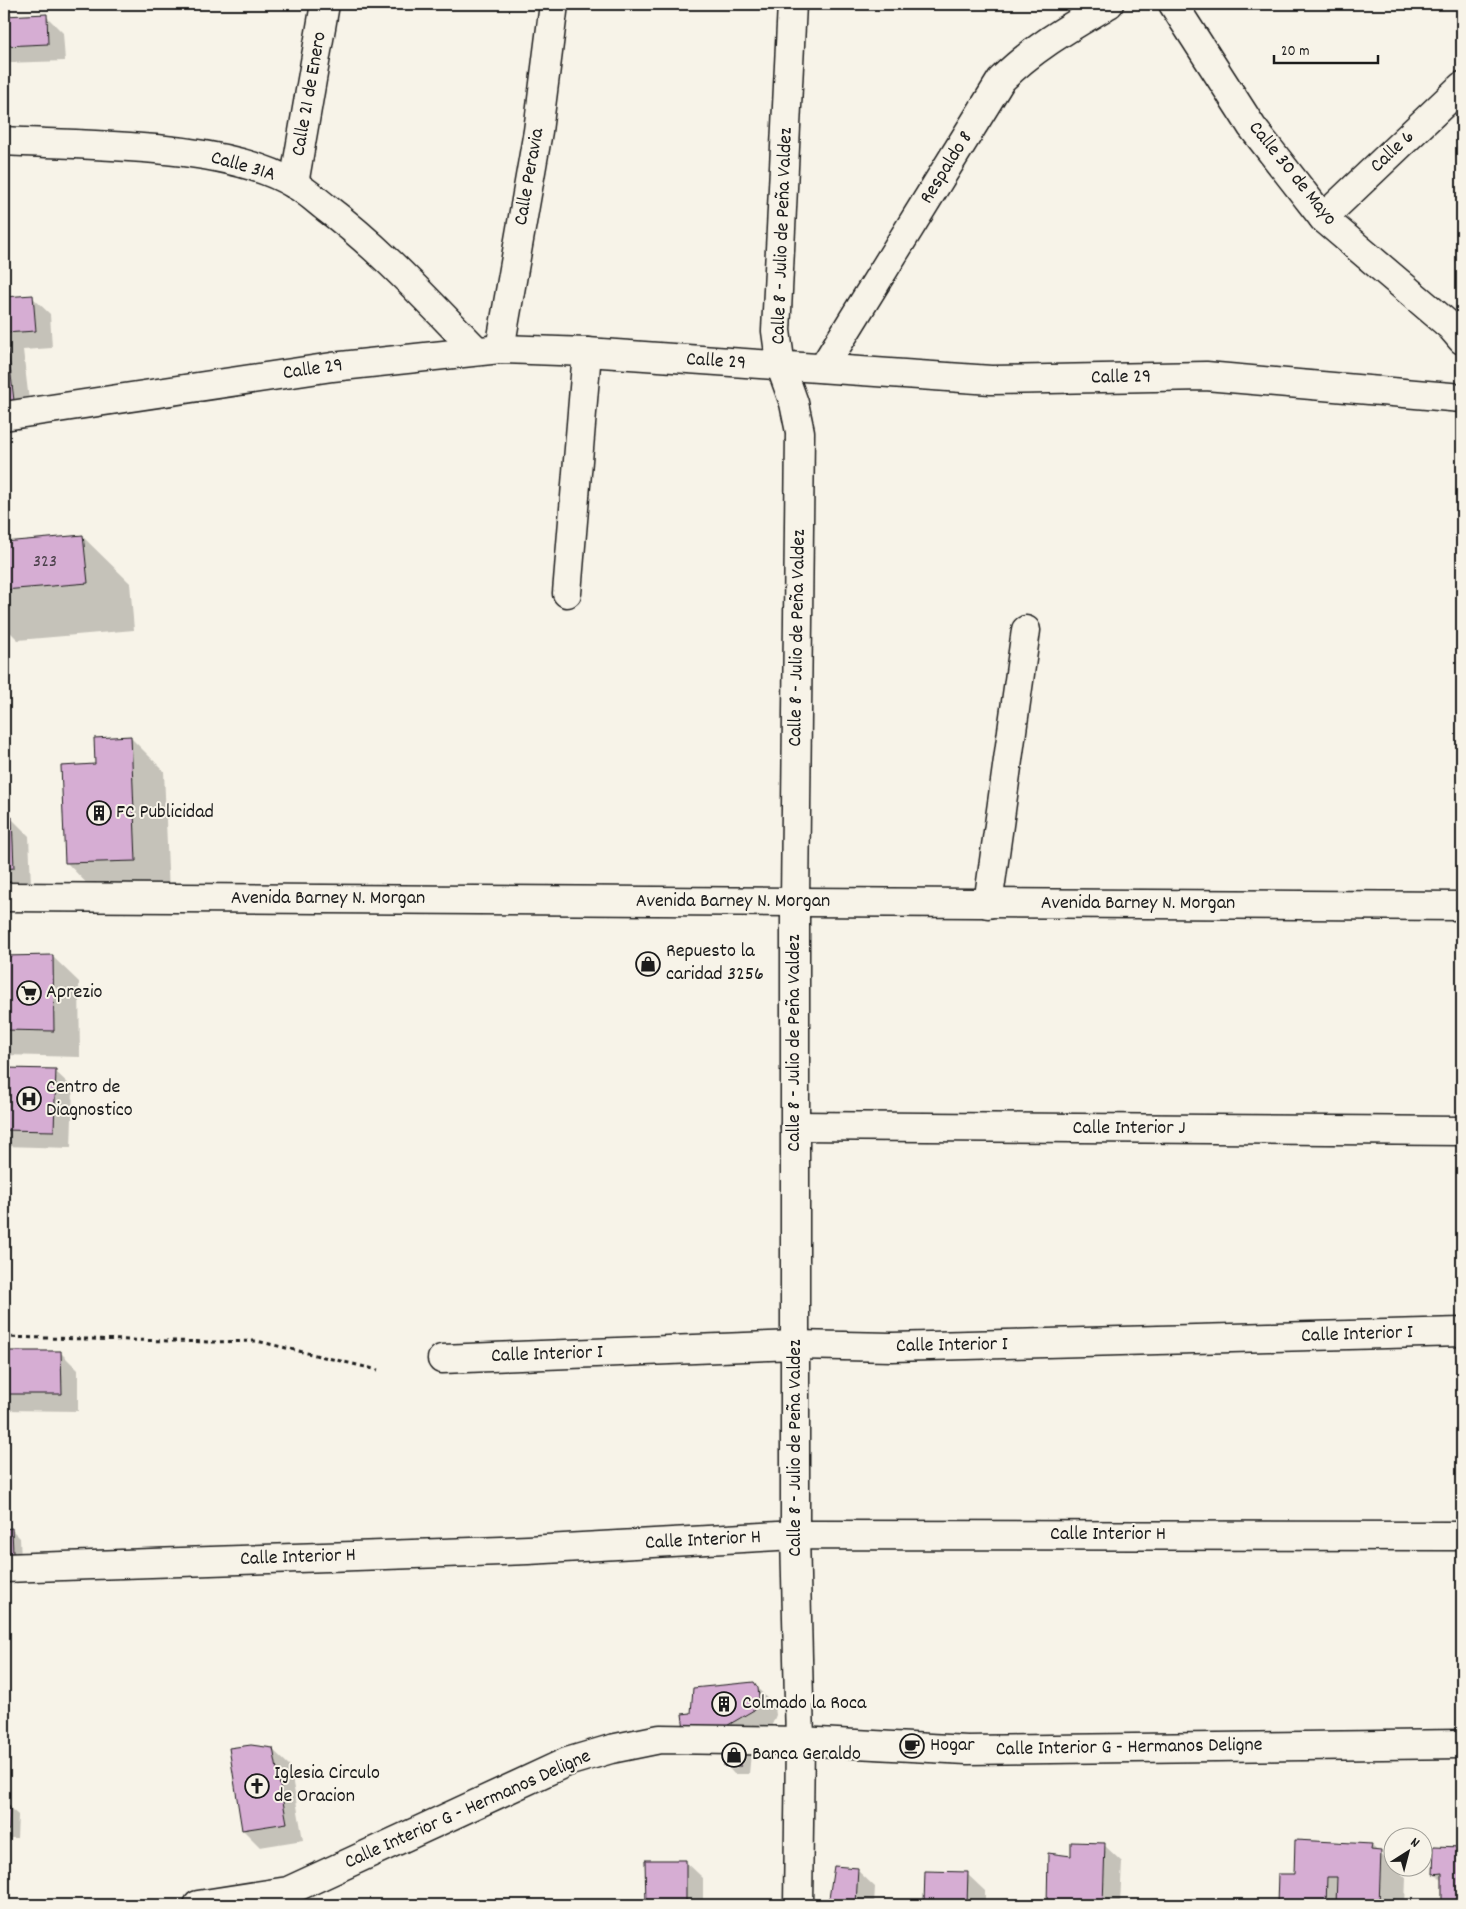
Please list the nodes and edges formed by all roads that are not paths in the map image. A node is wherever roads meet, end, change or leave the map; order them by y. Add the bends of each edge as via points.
1 (325, 4) edge
2 (554, 4) edge
3 (792, 4) edge
4 (1109, 4) edge
5 (1173, 4) edge
6 (1462, 86) edge
7 (4, 141) edge
8 (294, 184) junction
9 (1323, 218) junction
10 (1458, 326) edge
11 (488, 349) junction
12 (586, 352) junction
13 (781, 367) junction
14 (823, 368) junction
15 (1462, 398) edge
16 (4, 416) edge
17 (567, 593) dead end
18 (1026, 630) dead end
19 (4, 897) edge
20 (795, 902) junction
21 (988, 904) junction
22 (1462, 906) edge
23 (795, 1126) junction
24 (1462, 1131) edge
25 (1462, 1332) edge
26 (796, 1345) junction
27 (442, 1359) dead end
28 (795, 1535) junction
29 (1462, 1536) edge
30 (4, 1568) edge
31 (800, 1741) junction
32 (1462, 1744) edge
33 (198, 1905) edge
34 (798, 1905) edge

1 - 8 street, Calle 21 de Enero
2 - 11 street, Calle Peravia via 538,131
3 - 13 street, Calle 8 - Julio de Peña Valdez via 776,331
4 - 14 street, Respaldo 8 via 1044,43 1001,80
5 - 9 street, Calle 30 de Mayo via 1252,127
6 - 9 street, Calle 6
7 - 8 street, Calle 31A via 189,152 254,166
8 - 11 street, Calle 31A via 350,225
9 - 10 street, Calle 30 de Mayo
11 - 12 street, Calle 29
11 - 16 street, Calle 29 via 332,367
12 - 13 street, Calle 29
12 - 17 street
13 - 14 street, Calle 29
13 - 20 street, Calle 8 - Julio de Peña Valdez via 800,432
14 - 15 street, Calle 29 via 990,380 1206,376
18 - 21 street
19 - 20 street, Avenida Barney N. Morgan
20 - 21 street, Avenida Barney N. Morgan
20 - 23 street, Calle 8 - Julio de Peña Valdez
21 - 22 street, Avenida Barney N. Morgan
23 - 24 street, Calle Interior J
23 - 26 street, Calle 8 - Julio de Peña Valdez
25 - 26 street, Calle Interior I via 892,1347
26 - 27 street, Calle Interior I
26 - 28 street, Calle 8 - Julio de Peña Valdez
28 - 29 street, Calle Interior H
28 - 30 street, Calle Interior H via 528,1550
28 - 31 street, Calle 8 - Julio de Peña Valdez
31 - 32 street, Calle Interior G - Hermanos Deligne via 967,1750
31 - 33 street, Calle Interior G - Hermanos Deligne via 660,1738 611,1749 566,1762 288,1891
31 - 34 street, Calle 8 - Julio de Peña Valdez

